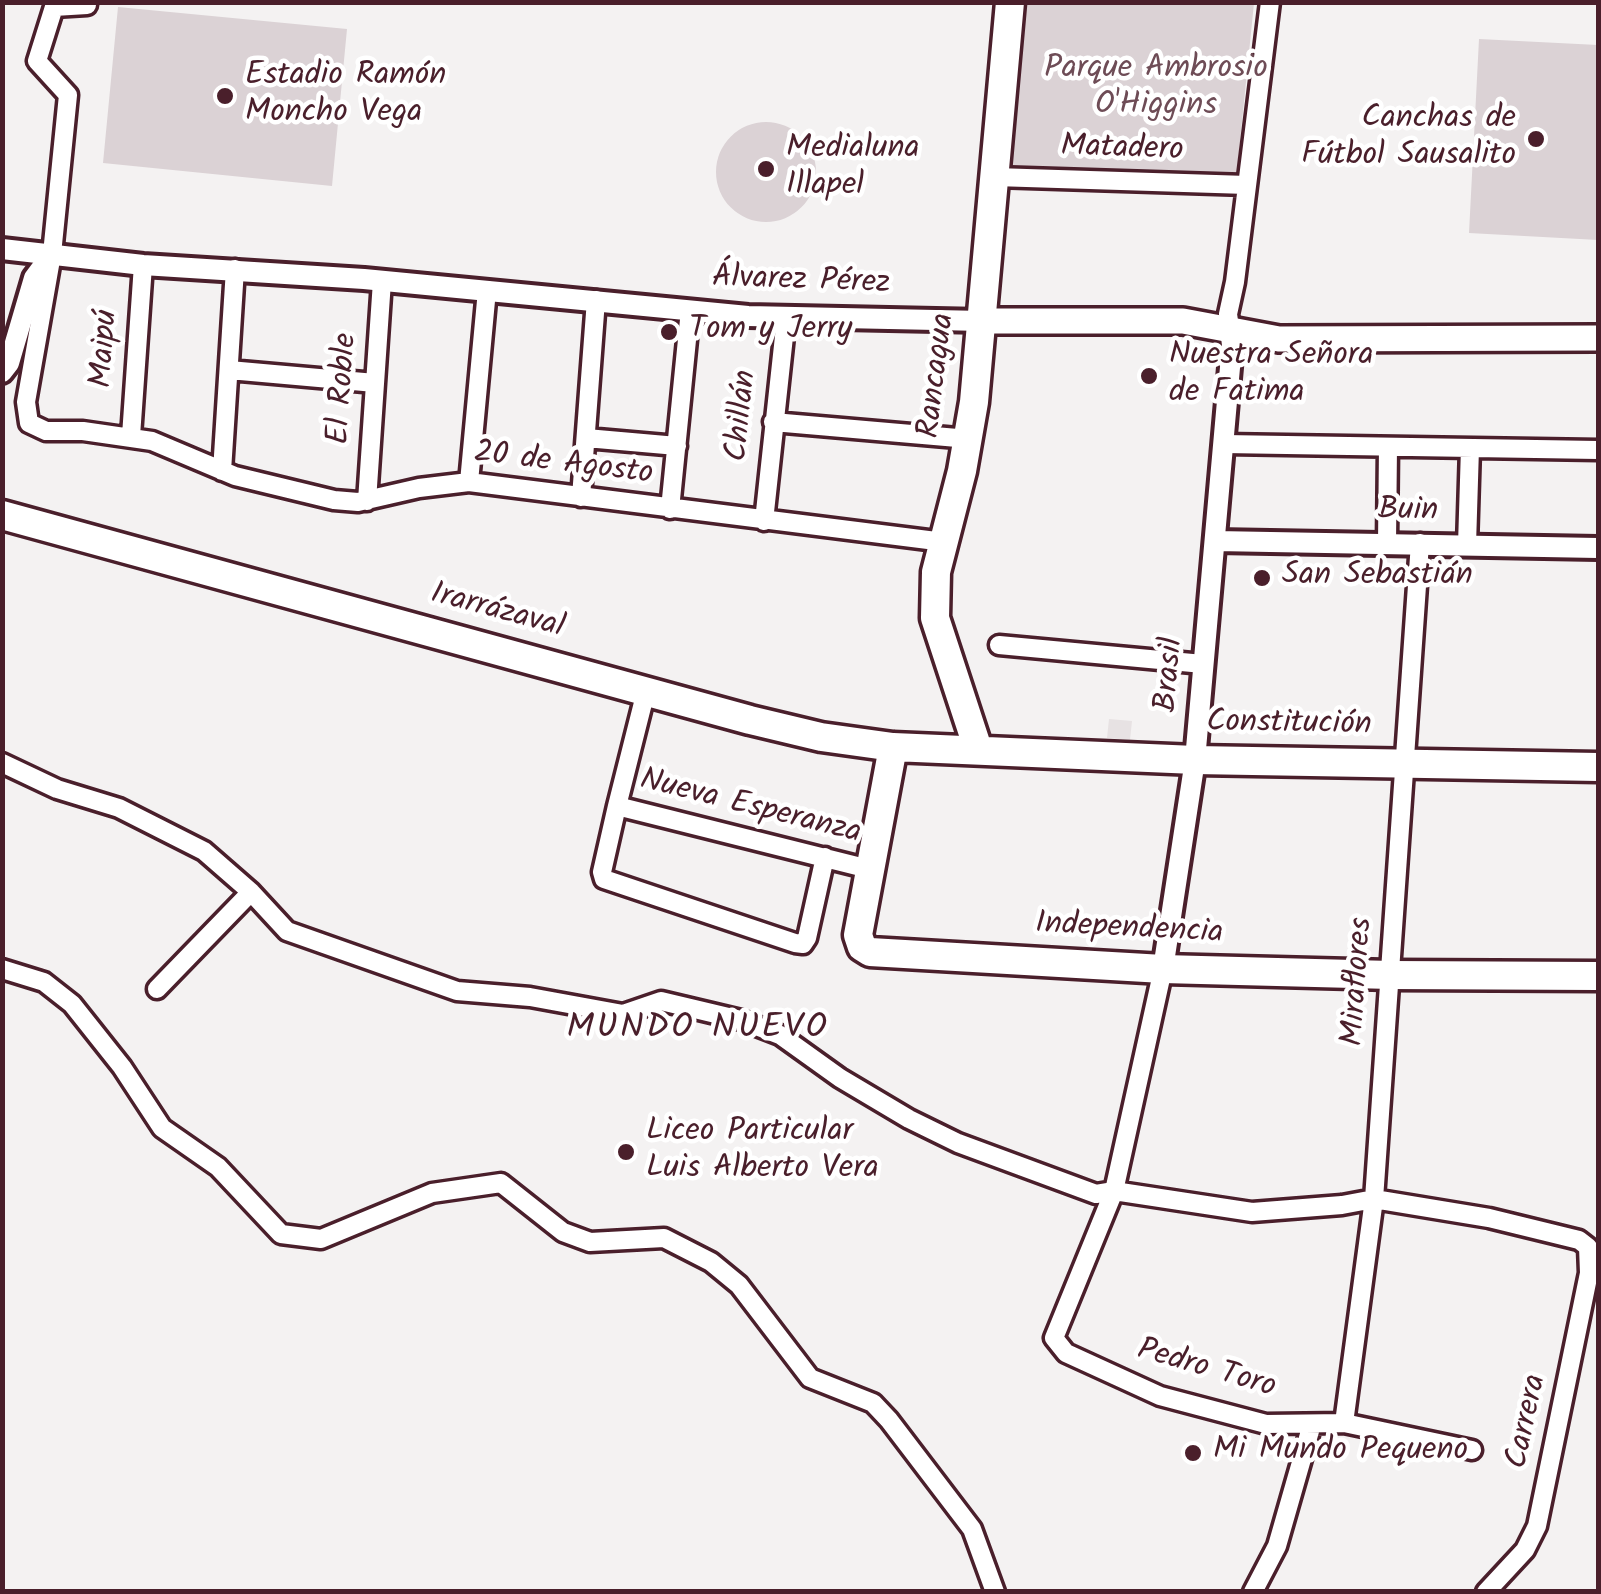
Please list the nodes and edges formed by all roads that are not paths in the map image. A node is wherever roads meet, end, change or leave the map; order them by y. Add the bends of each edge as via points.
1 (1010, 2) edge
2 (1270, 2) edge
3 (87, 4) edge
4 (995, 177) junction
5 (1247, 185) junction
6 (2, 249) edge
7 (52, 254) junction
8 (143, 265) junction
9 (235, 269) junction
10 (382, 281) junction
11 (487, 290) junction
12 (596, 300) junction
13 (690, 310) junction
14 (786, 318) junction
15 (983, 321) junction
16 (1230, 328) junction
17 (1598, 338) edge
18 (5, 366) edge
19 (229, 370) junction
20 (375, 383) junction
21 (773, 422) junction
22 (131, 436) junction
23 (586, 438) junction
24 (968, 439) junction
25 (1224, 444) junction
26 (677, 446) junction
27 (1388, 446) junction
28 (1470, 448) junction
29 (1598, 450) edge
30 (222, 472) junction
31 (468, 482) junction
32 (581, 497) junction
33 (367, 501) junction
34 (670, 509) junction
35 (2, 515) edge
36 (764, 521) junction
37 (1216, 540) junction
38 (944, 542) junction
39 (1387, 543) junction
40 (1420, 544) junction
41 (1466, 544) junction
42 (1598, 548) edge
43 (1000, 645) dead end
44 (1203, 664) junction
45 (646, 691) junction
46 (892, 747) junction
47 (978, 749) junction
48 (1195, 760) junction
49 (1408, 763) junction
50 (2, 764) edge
51 (1598, 767) edge
52 (617, 806) junction
53 (825, 858) junction
54 (869, 869) junction
55 (251, 892) junction
56 (2, 969) edge
57 (1162, 969) junction
58 (1391, 975) junction
59 (1598, 976) edge
60 (157, 990) dead end
61 (1114, 1191) junction
62 (1374, 1199) junction
63 (1590, 1330) edge
64 (1054, 1338) joint
65 (1344, 1423) junction
66 (1312, 1424) junction
67 (1472, 1450) dead end
68 (1491, 1587) edge
69 (995, 1592) edge
70 (1253, 1592) edge
71 (1514, 1592) edge

1 - 4 main road, Rancagua
2 - 5 street, Brasil
3 - 7 street via 54,6 36,61 68,95
4 - 5 street, Matadero
4 - 15 main road, Rancagua
5 - 16 street, Brasil
6 - 7 street, Álvarez Pérez
7 - 8 street, Álvarez Pérez
7 - 18 street via 34,278
7 - 22 street, 20 de Agosto via 26,402 30,423 46,431
8 - 9 street, Álvarez Pérez
8 - 22 street, Maipú
9 - 10 street, Álvarez Pérez
9 - 19 street
10 - 11 street, Álvarez Pérez
10 - 20 street, El Roble
11 - 12 street, Álvarez Pérez
11 - 31 street
12 - 13 street, Álvarez Pérez
12 - 23 street
13 - 14 street, Álvarez Pérez
13 - 26 street
14 - 15 street, Álvarez Pérez
14 - 21 street, Chillán
15 - 16 main road, Álvarez Pérez via 1183,321
15 - 24 main road, Rancagua
16 - 17 main road, Álvarez Pérez via 1279,338
16 - 25 street, Brasil
19 - 20 street
19 - 30 street
20 - 33 street, El Roble
21 - 24 street
21 - 36 street, Chillán
22 - 30 street, 20 de Agosto
23 - 26 street
23 - 32 street
24 - 38 main road, Rancagua
25 - 27 street
25 - 37 street, Brasil
26 - 34 street
27 - 28 street
27 - 39 street
28 - 29 street
28 - 41 street
30 - 33 street, 20 de Agosto via 334,500
31 - 32 street, 20 de Agosto
31 - 33 street, 20 de Agosto
32 - 34 street, 20 de Agosto
34 - 36 street, 20 de Agosto
35 - 45 main road, Irarrázaval
36 - 38 street, 20 de Agosto
37 - 39 street, Buin
37 - 44 street, Brasil
38 - 47 main road, Rancagua via 934,618
39 - 40 street, Buin
40 - 41 street, Buin
40 - 49 street, Miraflores
41 - 42 street, Buin
43 - 44 street
44 - 48 street, Brasil
45 - 46 main road, Irarrázaval via 788,730
45 - 52 street, Nueva Esperanza
46 - 47 main road, Irarrázaval
46 - 54 main road, Independencia
47 - 48 main road, Constitución
48 - 49 main road, Constitución
48 - 57 street, Brasil
49 - 51 main road, Constitución
49 - 58 street, Miraflores
50 - 55 street via 119,808 204,851
52 - 53 street, Nueva Esperanza
52 - 53 street via 604,879 802,944
53 - 54 street, Nueva Esperanza
54 - 57 main road, Independencia via 858,935 874,954
55 - 60 street
55 - 61 street via 287,931 457,992 624,1014 661,1002 741,1020 780,1035 853,1086 958,1143 1096,1194
56 - 69 street via 44,982 72,1004 162,1128 218,1168 282,1234 321,1239 432,1193 502,1183 564,1232 590,1242 664,1238 712,1262 739,1285 810,1378 873,1403 889,1420 972,1530
57 - 58 main road, Independencia
57 - 61 street, Brasil
58 - 59 main road, Independencia
58 - 62 street, Miraflores
61 - 62 street via 1252,1212
61 - 64 street, Brasil
62 - 63 street, Carrera via 1520,1225 1588,1248
62 - 65 street, Miraflores
63 - 68 street, Carrera via 1537,1526
64 - 66 street, Pedro Toro via 1066,1354 1160,1396 1266,1424
65 - 66 street, Pedro Toro
65 - 67 street, Pedro Toro
66 - 70 street via 1277,1546
68 - 71 street

